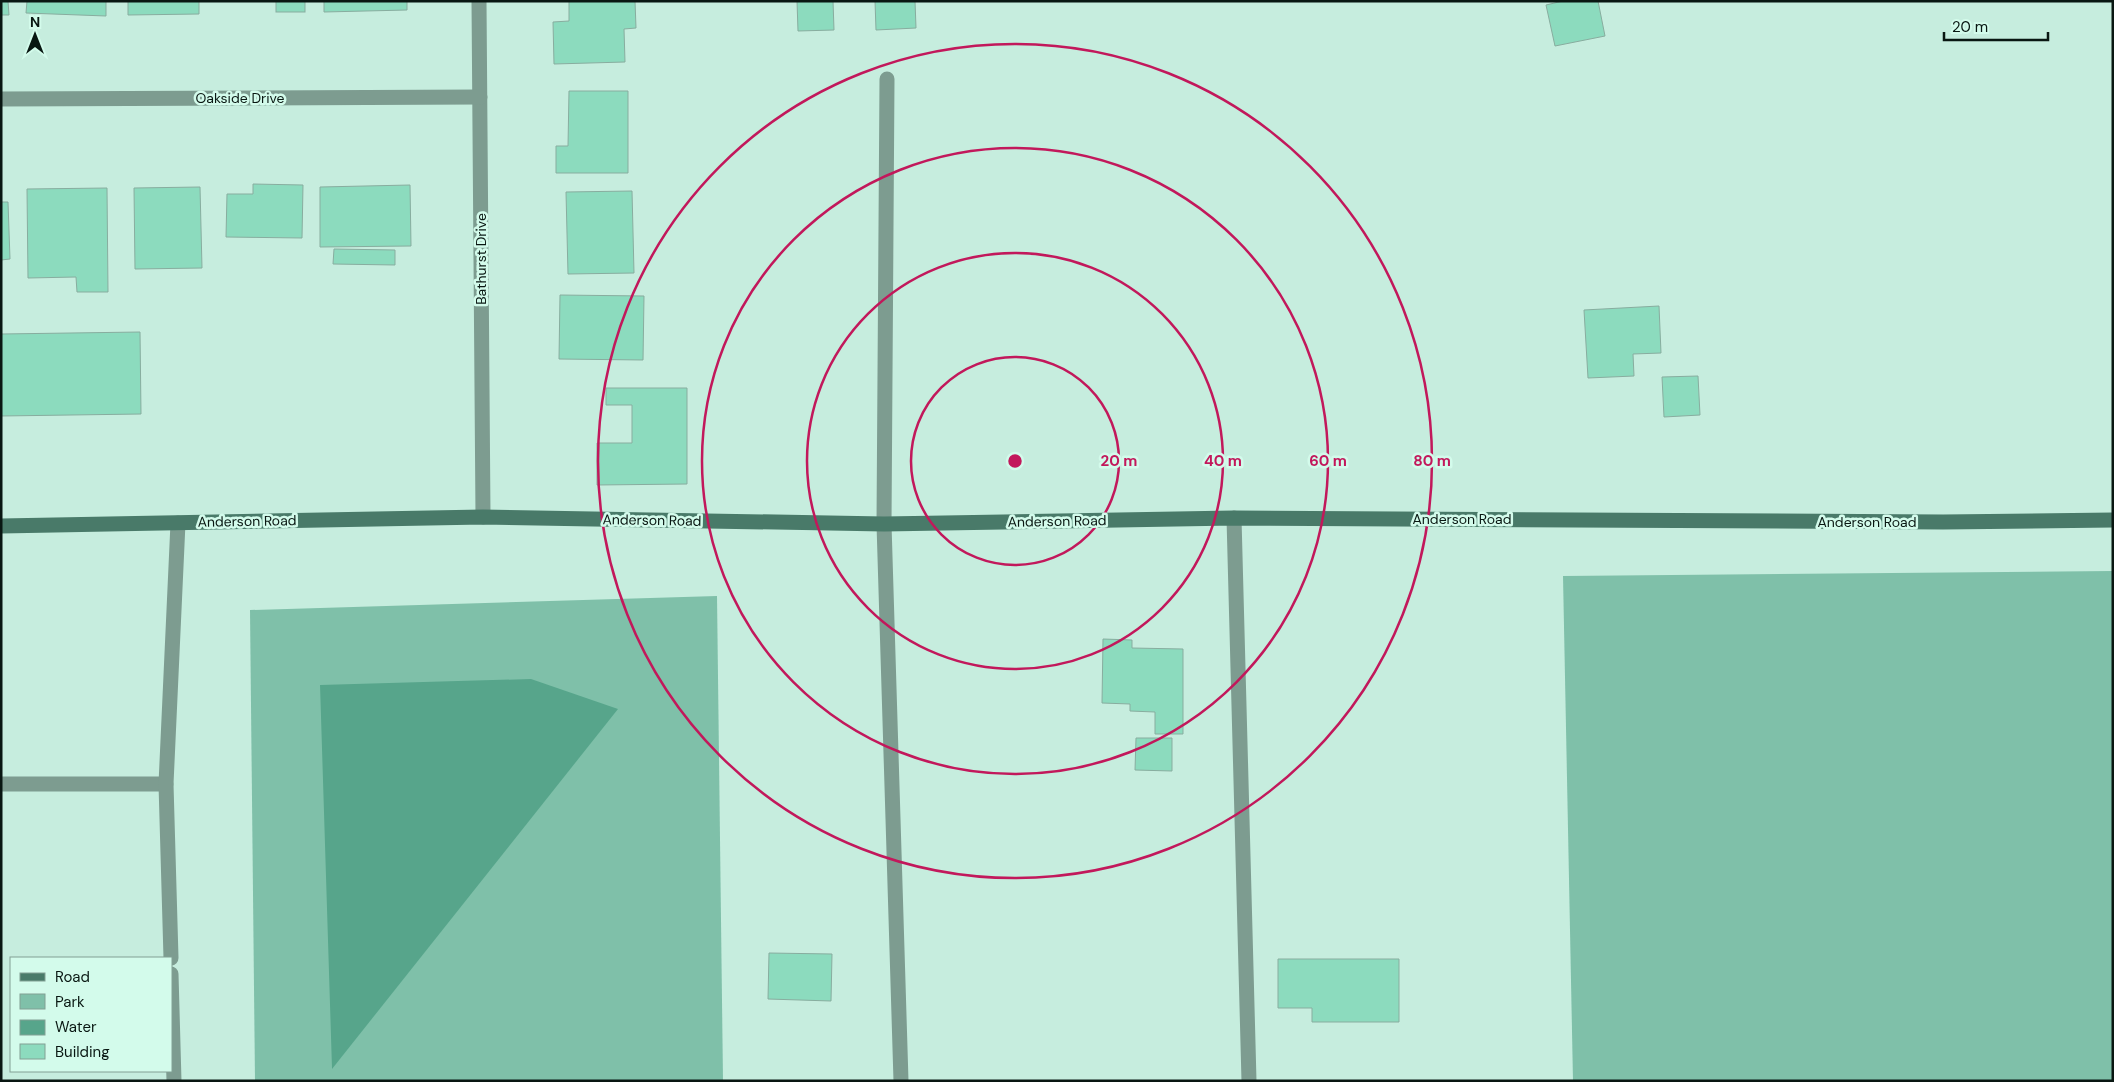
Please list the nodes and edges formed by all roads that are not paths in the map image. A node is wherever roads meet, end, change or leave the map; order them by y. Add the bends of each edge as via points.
1 (479, 1) edge
2 (887, 79) dead end
3 (480, 96) junction
4 (1, 99) edge
5 (483, 517) junction
6 (1234, 518) junction
7 (2113, 520) edge
8 (178, 523) junction
9 (884, 524) junction
10 (1, 526) edge
11 (1, 784) edge
12 (166, 784) junction
13 (171, 957) edge
14 (172, 1010) edge
15 (174, 1081) edge
16 (901, 1081) edge
17 (1249, 1081) edge

1 - 3 street, Bathurst Drive
2 - 9 street
3 - 4 street, Oakside Drive
3 - 5 street, Bathurst Drive
5 - 8 street, Anderson Road
5 - 9 street, Anderson Road
6 - 7 street, Anderson Road
6 - 9 street, Anderson Road
6 - 17 street
8 - 10 street, Anderson Road
8 - 12 street
9 - 16 street
11 - 12 street
12 - 13 street
14 - 15 street

